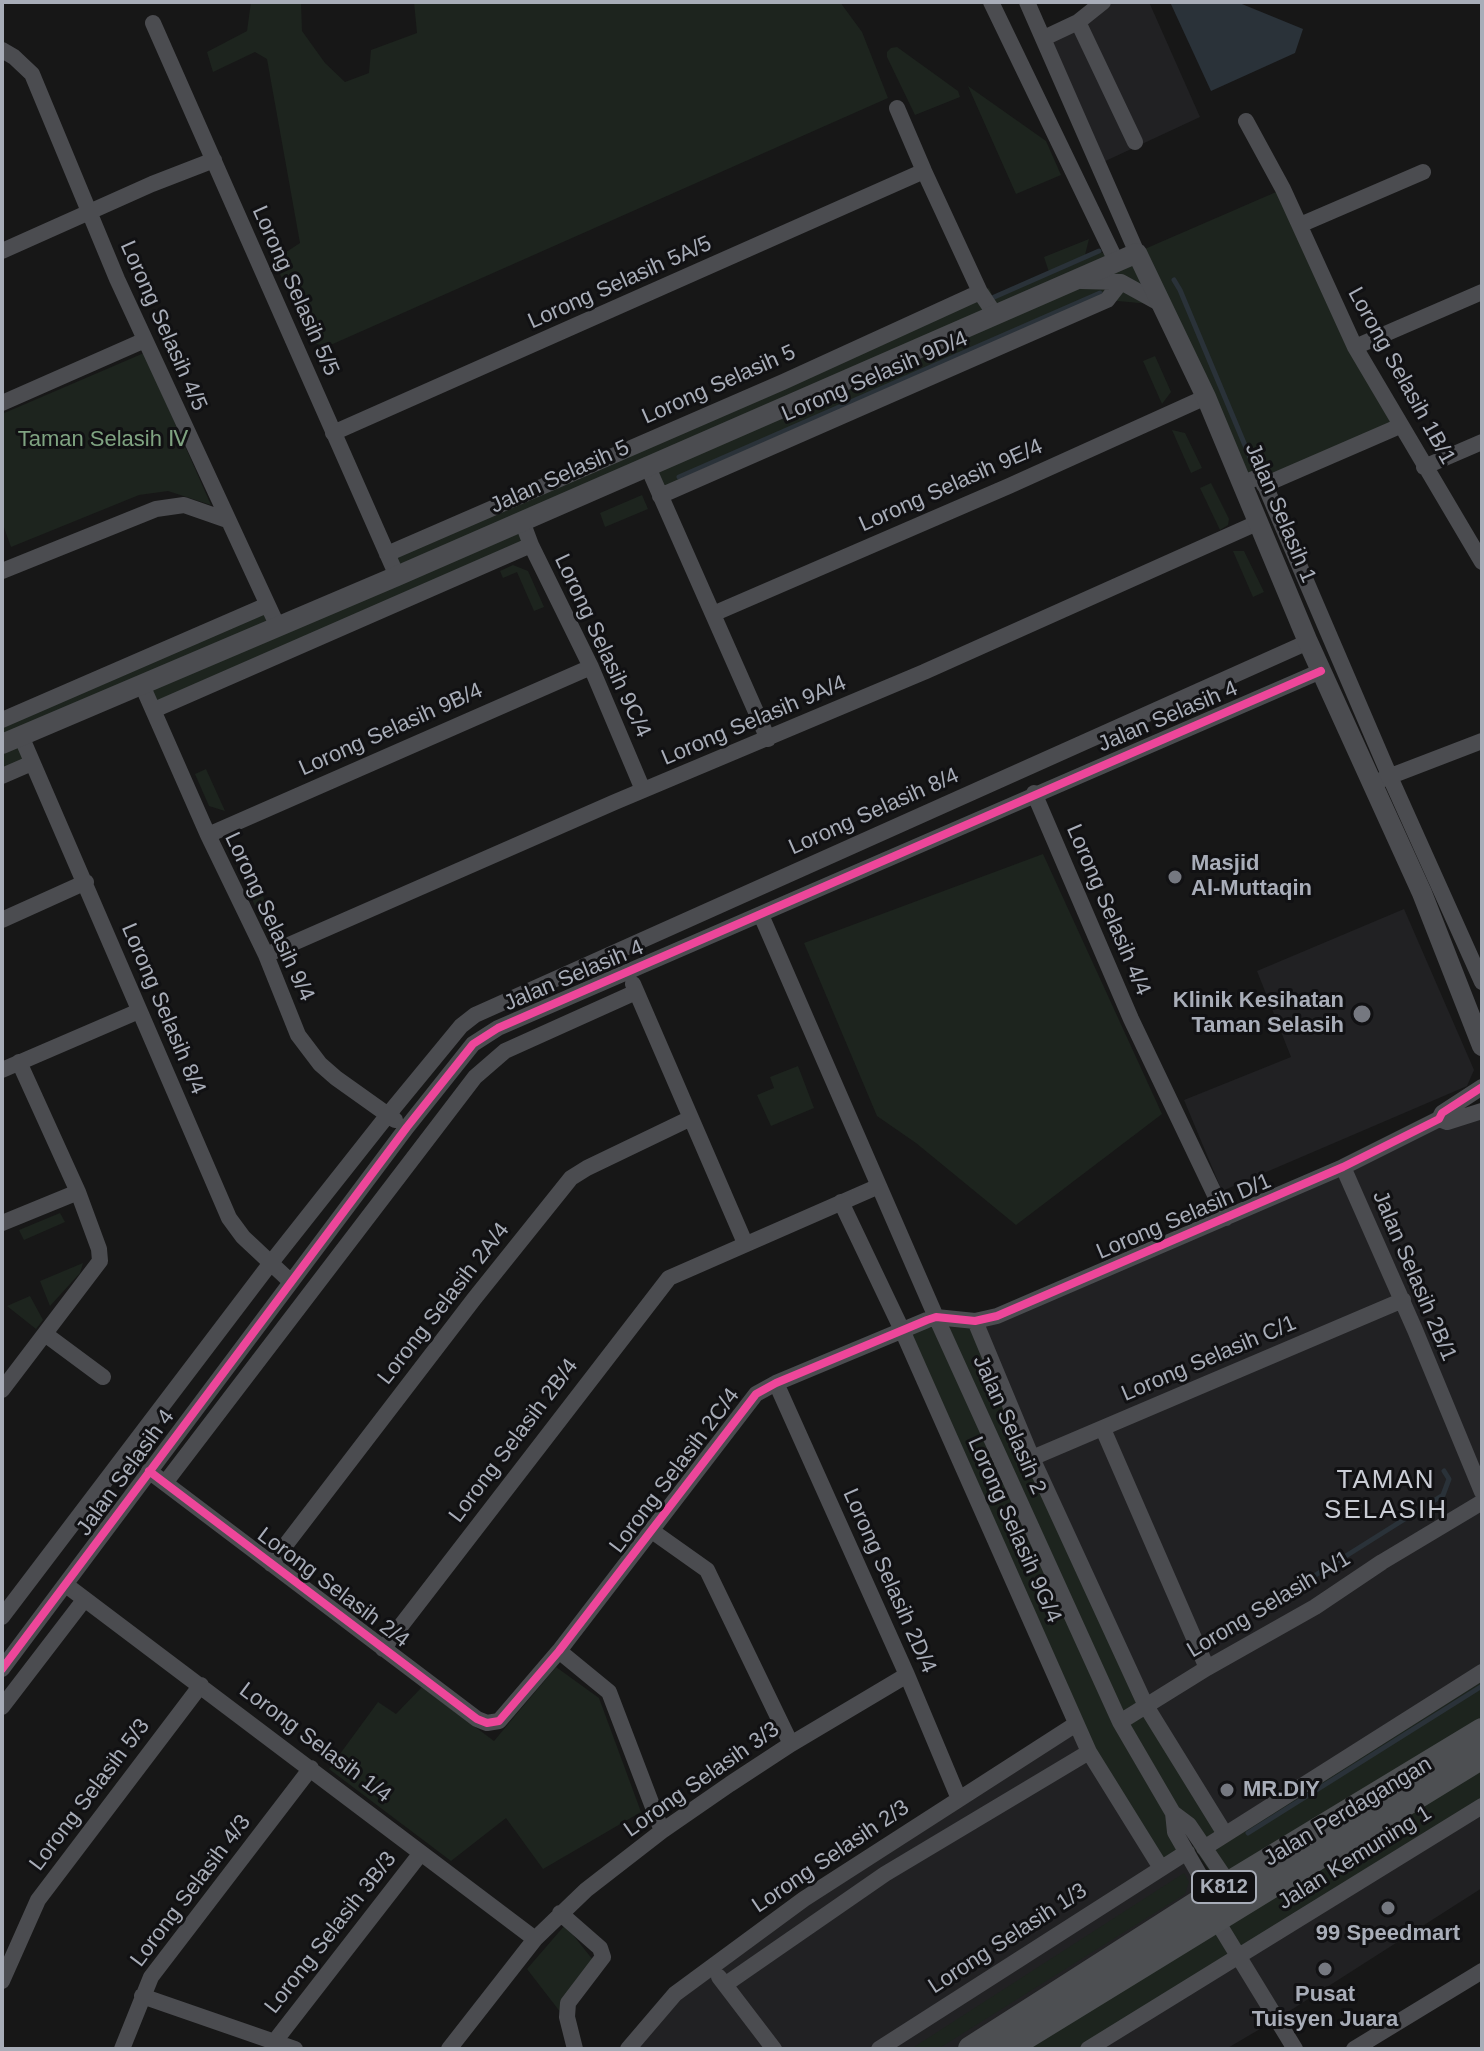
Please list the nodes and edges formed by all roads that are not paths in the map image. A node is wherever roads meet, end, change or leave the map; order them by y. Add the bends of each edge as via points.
1 (991, 2) edge
2 (1027, 2) edge
3 (1103, 2) edge
4 (1078, 22) junction
5 (153, 23) dead end
6 (1042, 33) junction
7 (1013, 44) junction
8 (2, 50) edge
9 (897, 108) dead end
10 (1246, 121) dead end
11 (1135, 142) dead end
12 (214, 160) junction
13 (924, 171) junction
14 (1423, 172) dead end
15 (89, 213) junction
16 (1300, 225) junction
17 (2, 251) edge
18 (1137, 253) junction
19 (1116, 261) junction
20 (1067, 282) junction
21 (1121, 282) junction
22 (980, 292) junction
23 (1482, 292) edge
24 (1161, 304) junction
25 (994, 313) junction
26 (145, 340) junction
27 (1355, 347) junction
28 (1206, 397) junction
29 (2, 403) edge
30 (1400, 426) junction
31 (333, 433) junction
32 (1482, 442) edge
33 (647, 465) junction
34 (1424, 467) junction
35 (1241, 484) junction
36 (1264, 485) junction
37 (660, 496) junction
38 (227, 520) junction
39 (522, 521) junction
40 (1257, 523) junction
41 (531, 545) junction
42 (387, 554) junction
43 (1482, 562) edge
44 (2, 571) edge
45 (397, 576) junction
46 (267, 605) junction
47 (713, 614) junction
48 (278, 627) junction
49 (1308, 642) junction
50 (591, 667) junction
51 (1321, 671) junction
52 (142, 685) junction
53 (36, 706) junction
54 (154, 710) junction
55 (2, 720) edge
56 (45, 726) junction
57 (768, 739) junction
58 (11, 740) edge
59 (1482, 741) edge
60 (32, 763) junction
61 (2, 776) edge
62 (1380, 780) junction
63 (643, 790) junction
64 (1034, 793) junction
65 (208, 835) junction
66 (871, 837) junction
67 (881, 860) junction
68 (86, 882) junction
69 (761, 915) junction
70 (2, 920) edge
71 (266, 955) junction
72 (628, 973) junction
73 (1482, 982) edge
74 (636, 992) junction
75 (139, 1011) junction
76 (1482, 1046) edge
77 (19, 1062) junction
78 (2, 1070) edge
79 (1482, 1087) edge
80 (387, 1116) junction
81 (1480, 1117) edge
82 (691, 1118) junction
83 (1439, 1119) junction
84 (407, 1127) junction
85 (1343, 1167) junction
86 (879, 1186) junction
87 (78, 1192) junction
88 (841, 1202) junction
89 (1226, 1218) junction
90 (2, 1223) edge
91 (745, 1243) junction
92 (270, 1264) junction
93 (291, 1282) junction
94 (1403, 1300) junction
95 (936, 1317) junction
96 (975, 1321) junction
97 (902, 1330) junction
98 (45, 1334) junction
99 (103, 1377) dead end
100 (776, 1383) junction
101 (2, 1390) edge
102 (1103, 1429) junction
103 (1032, 1458) junction
104 (116, 1470) junction
105 (149, 1471) junction
106 (165, 1483) junction
107 (137, 1486) junction
108 (1482, 1492) edge
109 (1482, 1502) edge
110 (652, 1531) junction
111 (271, 1564) junction
112 (66, 1585) junction
113 (84, 1600) junction
114 (2, 1617) edge
115 (383, 1649) junction
116 (559, 1651) junction
117 (1207, 1668) junction
118 (2, 1669) edge
119 (1482, 1672) edge
120 (907, 1675) junction
121 (201, 1685) junction
122 (1146, 1706) junction
123 (2, 1707) edge
124 (499, 1721) joint
125 (1120, 1722) junction
126 (1076, 1724) junction
127 (1482, 1731) edge
128 (791, 1744) junction
129 (1089, 1752) junction
130 (1482, 1756) edge
131 (311, 1768) junction
132 (959, 1799) junction
133 (1482, 1806) edge
134 (1173, 1813) junction
135 (662, 1831) junction
136 (1225, 1834) junction
137 (1204, 1848) junction
138 (1187, 1852) junction
139 (421, 1853) junction
140 (1161, 1868) junction
141 (1218, 1899) junction
142 (560, 1913) junction
143 (535, 1939) junction
144 (1238, 1957) junction
145 (709, 1968) junction
146 (1482, 1971) edge
147 (2, 1981) edge
148 (726, 1984) junction
149 (142, 1996) junction
150 (275, 2041) junction
151 (122, 2049) edge
152 (295, 2049) edge
153 (449, 2049) edge
154 (575, 2049) edge
155 (628, 2049) edge
156 (774, 2049) edge
157 (879, 2049) edge
158 (971, 2049) edge
159 (1005, 2049) edge
160 (1088, 2049) edge
161 (1295, 2049) edge
162 (1354, 2049) edge

1 - 7 street
2 - 6 street, Jalan Selasih 1
3 - 4 street
4 - 6 street
4 - 11 street
5 - 12 street, Lorong Selasih 5/5
6 - 7 street
6 - 18 street, Jalan Selasih 1
7 - 19 street
8 - 15 street, Lorong Selasih 4/5 via 32,74
9 - 13 street
10 - 16 street, Lorong Selasih 1B/1
12 - 15 street
12 - 31 street, Lorong Selasih 5/5
13 - 22 street
13 - 31 street, Lorong Selasih 5A/5
14 - 16 street
15 - 17 street
15 - 26 street, Lorong Selasih 4/5
16 - 27 street, Lorong Selasih 1B/1
18 - 19 street, Jalan Selasih 5
18 - 24 street, Jalan Selasih 1
19 - 20 street, Jalan Selasih 5
20 - 21 street
20 - 25 street, Jalan Selasih 5
21 - 24 street
21 - 37 street, Lorong Selasih 9D/4 via 1107,300
22 - 25 street
22 - 42 street, Lorong Selasih 5
23 - 27 street
24 - 28 street, Jalan Selasih 1
25 - 33 street, Jalan Selasih 5
26 - 29 street
26 - 38 street, Lorong Selasih 4/5
27 - 30 street, Lorong Selasih 1B/1
28 - 35 street, Jalan Selasih 1
28 - 47 street, Lorong Selasih 9E/4
30 - 34 street, Lorong Selasih 1B/1
30 - 36 street
31 - 42 street, Lorong Selasih 5/5
32 - 34 street
33 - 37 street
33 - 39 street, Jalan Selasih 5
34 - 43 street, Lorong Selasih 1B/1
35 - 36 street via 1261,476
35 - 40 street, Jalan Selasih 1
36 - 62 street
37 - 47 street
38 - 44 street via 184,505 156,509
38 - 46 street, Lorong Selasih 4/5
39 - 41 street, Lorong Selasih 9C/4
39 - 45 street, Jalan Selasih 5
40 - 49 street, Jalan Selasih 1
40 - 57 street, Lorong Selasih 9A/4
41 - 50 street, Lorong Selasih 9C/4
41 - 54 street
42 - 45 street, Lorong Selasih 5/5
45 - 48 street, Jalan Selasih 5
46 - 48 street, Lorong Selasih 4/5
46 - 53 street
47 - 57 street
48 - 52 street, Jalan Selasih 5
49 - 51 street, Jalan Selasih 1
49 - 66 street, Lorong Selasih 8/4
50 - 63 street, Lorong Selasih 9C/4
50 - 65 street, Lorong Selasih 9B/4
51 - 62 street, Jalan Selasih 1
51 - 64 street, Jalan Selasih 4
52 - 54 street, Lorong Selasih 9/4
52 - 56 street, Jalan Selasih 5
53 - 55 street
53 - 56 street
54 - 65 street, Lorong Selasih 9/4
56 - 58 street, Jalan Selasih 5
57 - 63 street, Lorong Selasih 9A/4
58 - 60 street, Lorong Selasih 8/4
59 - 62 street
60 - 61 street
60 - 68 street, Lorong Selasih 8/4
62 - 73 street
62 - 76 street, Jalan Selasih 1
63 - 71 street, Lorong Selasih 9A/4
64 - 67 street, Jalan Selasih 4
64 - 89 street, Lorong Selasih 4/4 via 1131,1019
65 - 71 street, Lorong Selasih 9/4
66 - 67 street
66 - 80 street, Lorong Selasih 8/4 via 475,1015
67 - 69 street, Jalan Selasih 4
68 - 70 street
68 - 75 street, Lorong Selasih 8/4
69 - 72 street, Jalan Selasih 4
69 - 86 street, Jalan Selasih 2
71 - 80 street, Lorong Selasih 9/4 via 310,1053
72 - 74 street
72 - 84 street, Jalan Selasih 4 via 484,1037 459,1060
74 - 82 street
74 - 106 street via 505,1051 475,1077
75 - 77 street
75 - 92 street, Lorong Selasih 8/4 via 229,1218
77 - 78 street
77 - 87 street
79 - 83 street
80 - 84 street, Lorong Selasih 9/4
80 - 92 street
81 - 83 street
82 - 91 street
82 - 111 street, Lorong Selasih 2A/4 via 571,1178
83 - 85 street, Lorong Selasih D/1
84 - 93 street, Jalan Selasih 4
85 - 89 street, Lorong Selasih D/1
85 - 94 street, Jalan Selasih 2B/1
86 - 88 street, Lorong Selasih 2B/4
86 - 95 street, Jalan Selasih 2
87 - 90 street
87 - 98 street via 100,1261
88 - 91 street, Lorong Selasih 2B/4
88 - 97 street, Lorong Selasih 9G/4
89 - 96 street, Lorong Selasih D/1
91 - 115 street, Lorong Selasih 2B/4 via 687,1268 657,1290
92 - 93 street, Lorong Selasih 8/4
92 - 104 street
93 - 105 street, Jalan Selasih 4
94 - 102 street, Lorong Selasih C/1
94 - 108 street, Jalan Selasih 2B/1
95 - 96 street, Lorong Selasih D/1
95 - 97 street, Lorong Selasih 2C/4
95 - 125 street, Jalan Selasih 2
96 - 103 street
97 - 100 street, Lorong Selasih 2C/4
97 - 126 street, Lorong Selasih 9G/4
98 - 99 street
98 - 101 street
100 - 110 street, Lorong Selasih 2C/4 via 741,1411
100 - 120 street, Lorong Selasih 2D/4
102 - 103 street, Lorong Selasih C/1
102 - 117 street
103 - 122 street
104 - 107 street
104 - 114 street
105 - 106 street, Lorong Selasih 2/4
105 - 107 street, Jalan Selasih 4
106 - 111 street, Lorong Selasih 2/4
107 - 112 street, Jalan Selasih 4
109 - 117 street, Lorong Selasih A/1
110 - 116 street, Lorong Selasih 2C/4
110 - 128 street via 707,1570
111 - 115 street, Lorong Selasih 2/4
112 - 113 street, Lorong Selasih 1/4
112 - 118 street, Jalan Selasih 4
113 - 121 street, Lorong Selasih 1/4
113 - 123 street
115 - 124 street, Lorong Selasih 2/4 via 477,1719
116 - 124 street, Lorong Selasih 2C/4
116 - 135 street via 609,1692
117 - 122 street, Lorong Selasih A/1
119 - 136 street
120 - 128 street, Lorong Selasih 3/3
120 - 132 street, Lorong Selasih 2D/4
121 - 131 street, Lorong Selasih 1/4
121 - 147 street, Lorong Selasih 5/3 via 38,1900
122 - 125 street, Lorong Selasih A/1
122 - 136 street
125 - 134 street, Jalan Selasih 2
126 - 129 street, Lorong Selasih 9G/4
126 - 132 street, Lorong Selasih 2/3
127 - 141 main road, Jalan Perdagangan / K812
128 - 135 street, Lorong Selasih 3/3
129 - 140 street, Lorong Selasih 9G/4
129 - 148 street via 885,1874
130 - 141 main road, Jalan Perdagangan / K812
131 - 139 street, Lorong Selasih 1/4
131 - 149 street, Lorong Selasih 4/3 via 151,1977
132 - 145 street, Lorong Selasih 2/3
133 - 144 street, Jalan Kemuning 1
134 - 137 street via 1189,1825
134 - 138 street via 1175,1832
135 - 142 street, Lorong Selasih 3/3
136 - 137 street
137 - 141 street
138 - 140 street, Lorong Selasih 1/3
138 - 141 street
139 - 143 street, Lorong Selasih 1/4
139 - 150 street, Lorong Selasih 3B/3
140 - 157 street, Lorong Selasih 1/3
141 - 144 street
141 - 158 main road, Jalan Perdagangan / K812
141 - 159 main road, Jalan Perdagangan / K812
142 - 143 street, Lorong Selasih 3/3
142 - 154 street via 600,1948 603,1957 568,2003
143 - 153 street
144 - 160 street, Jalan Kemuning 1
144 - 161 street
145 - 148 street
145 - 155 street, Lorong Selasih 2/3 via 675,1994
146 - 162 street
148 - 156 street
149 - 150 street
149 - 151 street, Lorong Selasih 4/3
150 - 152 street

